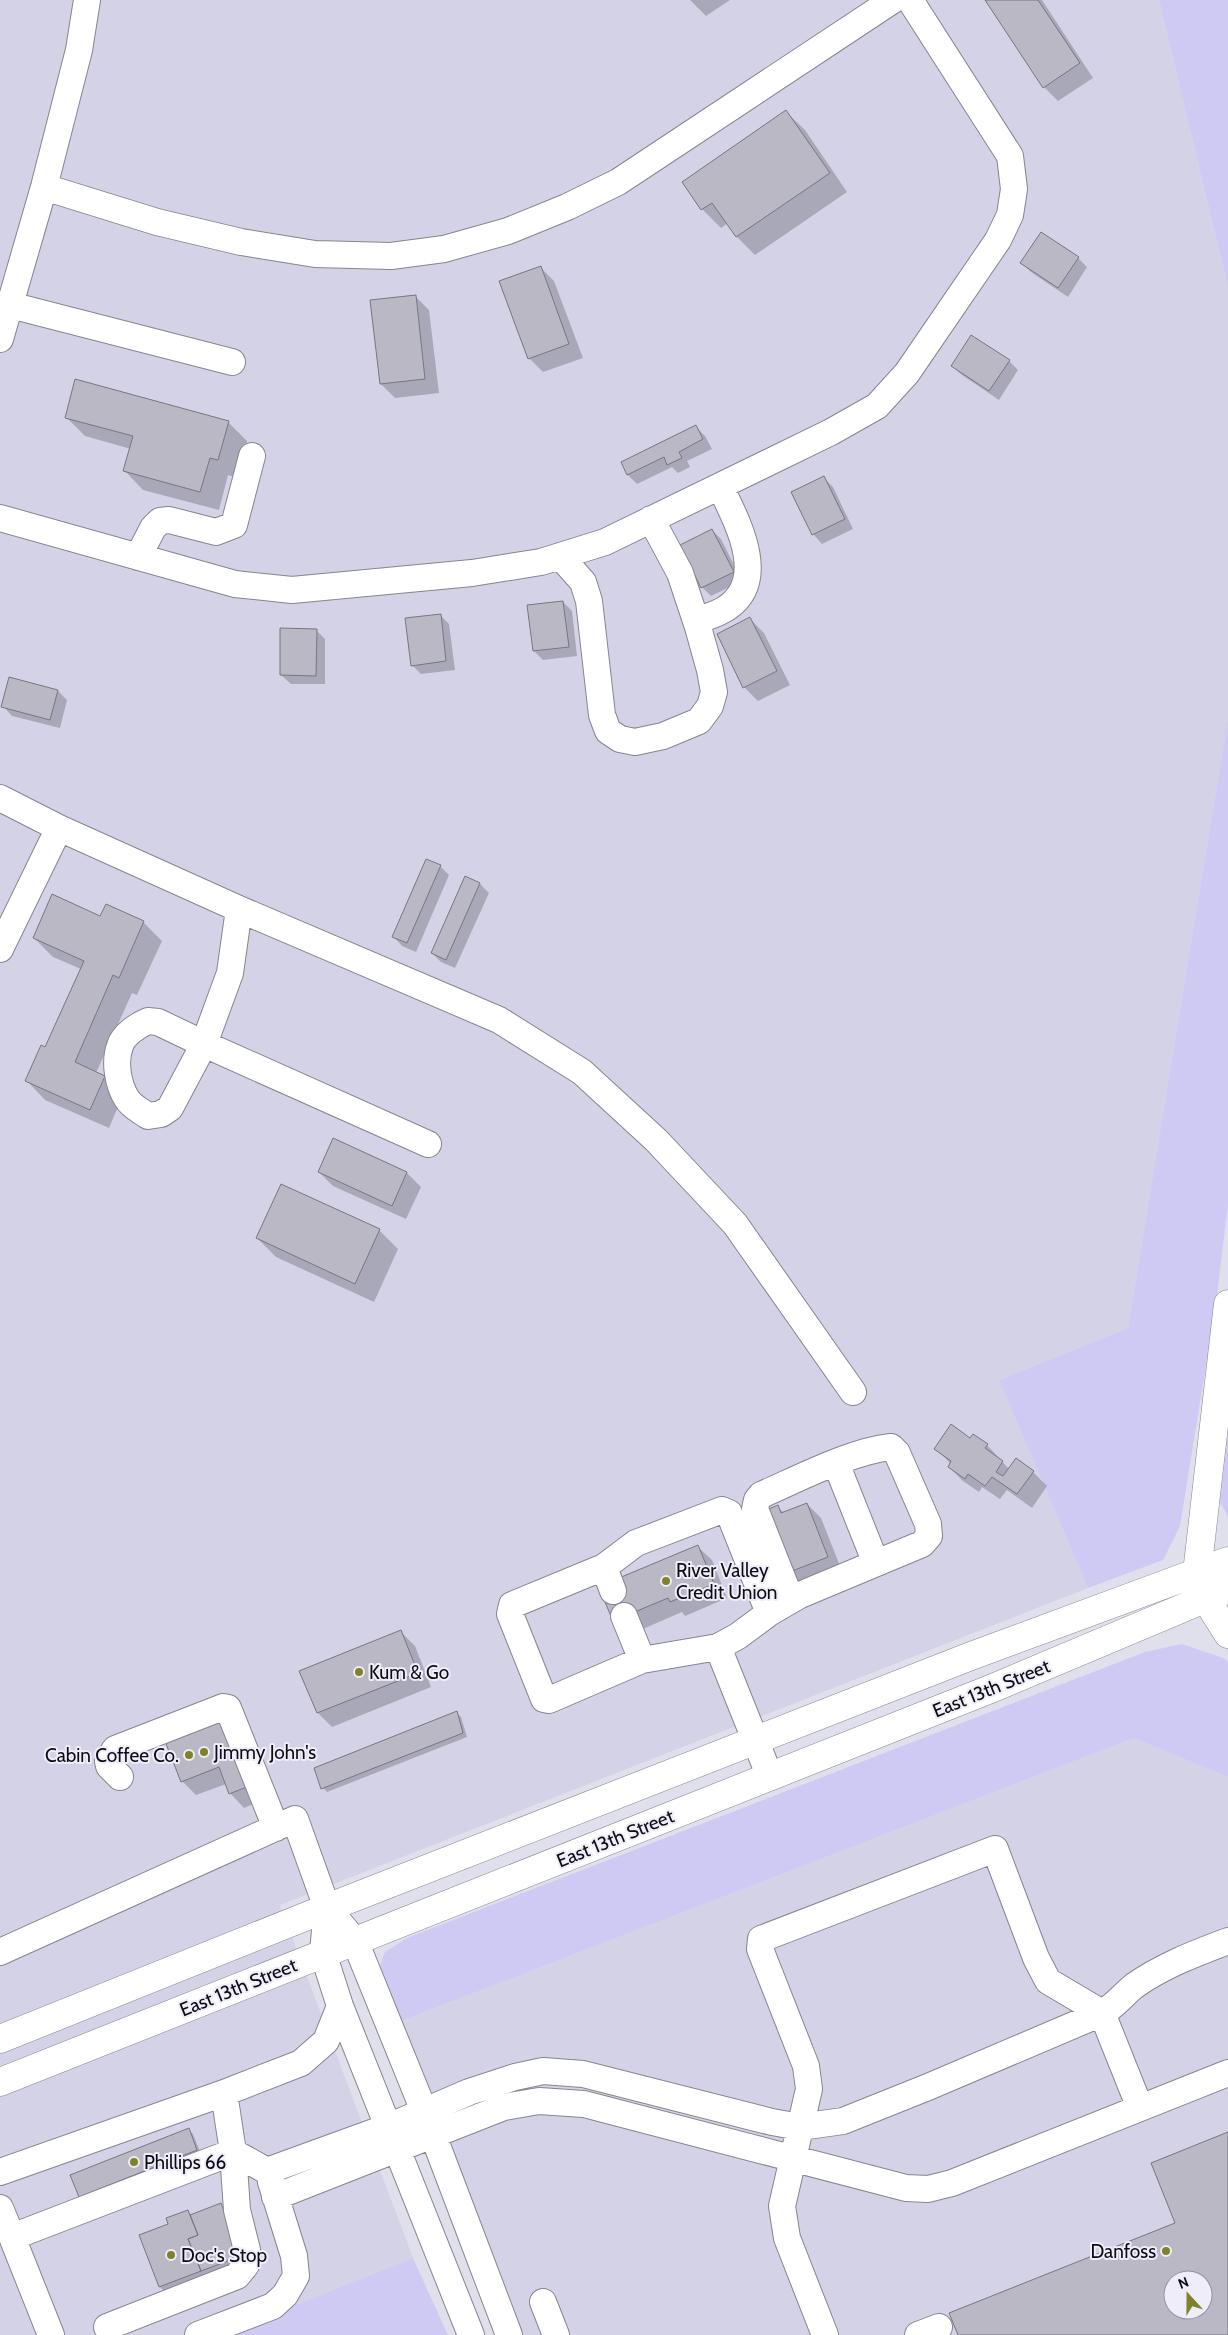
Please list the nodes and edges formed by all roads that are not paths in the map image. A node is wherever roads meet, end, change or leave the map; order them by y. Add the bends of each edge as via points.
1 (87, 0) edge
2 (893, 0) edge
3 (910, 0) edge
4 (44, 187) junction
5 (10, 305) junction
6 (0, 338) edge
7 (232, 362) dead end
8 (252, 456) dead end
9 (720, 486) junction
10 (0, 518) edge
11 (651, 520) junction
12 (560, 556) junction
13 (138, 557) junction
14 (696, 621) junction
15 (0, 798) edge
16 (59, 828) junction
17 (239, 909) junction
18 (0, 949) edge
19 (428, 1144) dead end
20 (1228, 1304) edge
21 (853, 1392) dead end
22 (836, 1463) junction
23 (876, 1561) junction
24 (1228, 1561) edge
25 (604, 1567) junction
26 (1197, 1573) junction
27 (613, 1591) dead end
28 (1217, 1594) edge
29 (791, 1600) junction
30 (769, 1613) junction
31 (624, 1616) dead end
32 (1228, 1634) edge
33 (718, 1647) junction
34 (642, 1660) junction
35 (756, 1740) junction
36 (770, 1776) junction
37 (120, 1777) dead end
38 (276, 1828) junction
39 (327, 1908) junction
40 (355, 1941) junction
41 (1228, 1941) edge
42 (1, 1949) edge
43 (323, 1953) junction
44 (340, 2006) junction
45 (1102, 2013) junction
46 (0, 2039) edge
47 (1228, 2072) edge
48 (0, 2082) edge
49 (224, 2093) junction
50 (1140, 2108) junction
51 (429, 2122) junction
52 (800, 2127) junction
53 (392, 2137) junction
54 (233, 2152) junction
55 (793, 2159) junction
56 (267, 2171) junction
57 (0, 2172) edge
58 (276, 2197) junction
59 (0, 2208) edge
60 (12, 2237) junction
61 (543, 2302) dead end
62 (107, 2327) dead end
63 (51, 2335) edge
64 (198, 2335) edge
65 (471, 2335) edge
66 (509, 2335) edge
67 (556, 2335) edge
68 (825, 2335) edge

1 - 4 lane via 79,50
2 - 4 lane via 618,182 508,231 444,249 391,256 315,254 241,242 157,222
3 - 9 lane via 1010,156 1014,189 1010,215 998,240 907,373 877,406
4 - 5 lane
5 - 6 lane
5 - 7 lane
8 - 13 lane via 234,525 216,532 169,520 160,521
9 - 11 lane
9 - 14 lane via 747,552 748,573 743,590 728,607
10 - 13 lane
11 - 12 lane via 605,542
11 - 14 lane via 680,573
12 - 13 lane via 472,573 292,590 235,584
12 - 14 lane via 582,582 588,601 602,715 608,731 620,740 635,742 663,736 699,721 710,706 714,692
15 - 16 lane
16 - 17 lane
16 - 18 lane
17 - 19 lane via 230,973 204,1044
17 - 21 lane via 499,1020 582,1072 656,1140 735,1224
20 - 26 main road
22 - 23 lane
22 - 23 lane via 891,1447 897,1452 928,1524 929,1536 922,1544
22 - 29 lane via 761,1494 757,1500 756,1509
23 - 29 lane
24 - 26 main road, East 13th Street
25 - 27 lane
25 - 30 lane via 636,1543 726,1511
25 - 34 lane via 512,1605 510,1609 544,1699 554,1699
26 - 28 main road
26 - 35 main road, East 13th Street
28 - 32 main road
28 - 36 main road, East 13th Street via 993,1688
29 - 30 lane
30 - 33 lane
31 - 34 lane
33 - 34 lane
33 - 35 lane
35 - 36 lane
35 - 39 main road, East 13th Street
36 - 40 main road, East 13th Street
37 - 38 lane via 108,1761 115,1749 223,1707 228,1708
38 - 39 lane via 295,1819
38 - 42 lane
39 - 40 lane
39 - 43 lane
39 - 46 main road, East 13th Street
40 - 43 main road, East 13th Street
40 - 51 lane
41 - 45 lane via 1185,1958 1134,1986
43 - 44 lane
43 - 48 main road, East 13th Street
44 - 49 lane via 326,2041 301,2062
44 - 53 lane
45 - 50 lane
45 - 52 lane via 843,2120
45 - 52 lane via 1048,1982 1036,1958 998,1853 990,1849 761,1939 760,1949 806,2066 809,2089
47 - 50 lane
49 - 54 lane
49 - 57 lane
50 - 55 lane via 952,2183 928,2189 906,2188
51 - 52 lane via 469,2092 543,2071 583,2074
51 - 53 lane
51 - 55 lane via 539,2101 584,2104
51 - 66 lane
52 - 55 lane
53 - 56 lane
53 - 58 lane
53 - 65 lane
54 - 56 lane
54 - 60 lane
54 - 62 lane via 237,2210 247,2250 246,2265 237,2276
55 - 68 lane via 782,2206 787,2238
56 - 58 lane
58 - 64 lane via 294,2256 296,2276 285,2295 273,2306
59 - 60 lane
60 - 63 lane
61 - 67 lane

